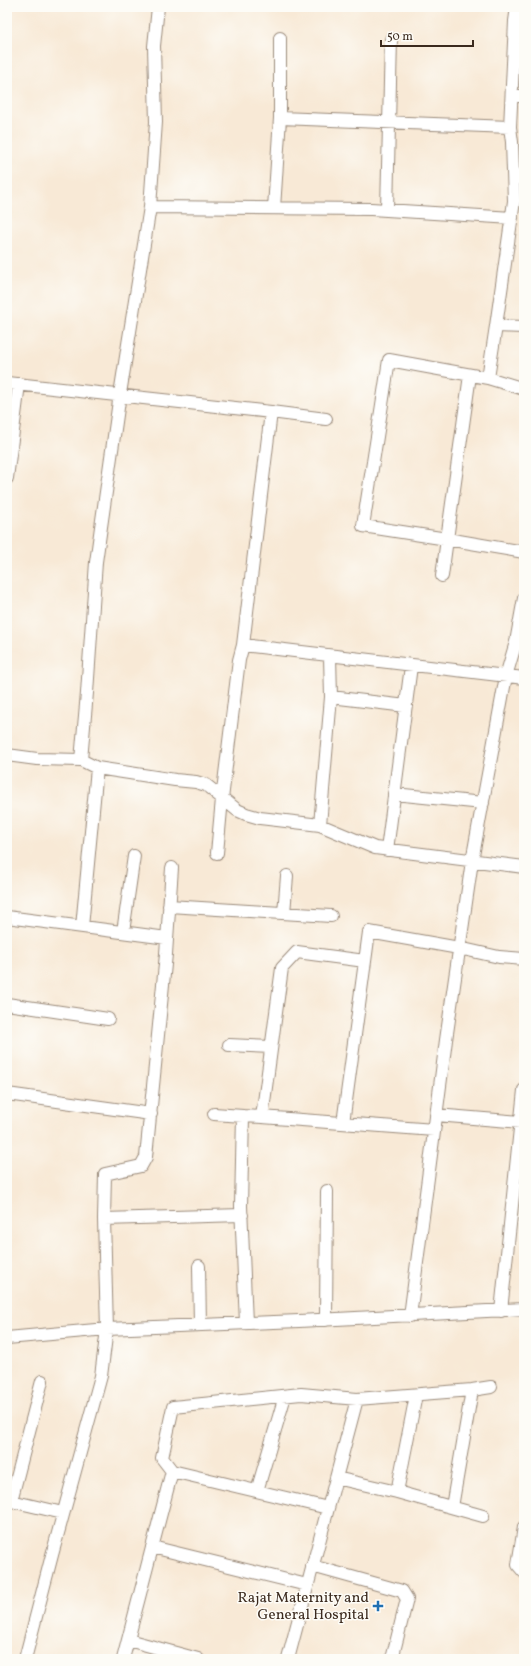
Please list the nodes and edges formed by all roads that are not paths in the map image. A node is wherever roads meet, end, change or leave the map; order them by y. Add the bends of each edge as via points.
1 (158, 7) edge
2 (517, 7) edge
3 (280, 38) dead end
4 (391, 39) dead end
5 (518, 96) edge
6 (280, 118) junction
7 (388, 123) junction
8 (510, 127) junction
9 (519, 202) edge
10 (150, 207) junction
11 (274, 208) junction
12 (387, 210) junction
13 (512, 218) junction
14 (496, 326) junction
15 (524, 327) edge
16 (470, 375) junction
17 (488, 378) junction
18 (13, 384) edge
19 (524, 389) edge
20 (120, 394) junction
21 (271, 412) junction
22 (326, 419) dead end
23 (7, 478) edge
24 (447, 539) junction
25 (524, 552) edge
26 (442, 576) dead end
27 (524, 598) edge
28 (243, 645) junction
29 (330, 656) junction
30 (411, 666) junction
31 (506, 676) junction
32 (524, 678) edge
33 (331, 697) junction
34 (406, 706) junction
35 (7, 755) edge
36 (81, 760) junction
37 (97, 768) junction
38 (394, 794) junction
39 (222, 799) junction
40 (483, 803) junction
41 (320, 825) junction
42 (387, 850) junction
43 (218, 853) dead end
44 (134, 856) dead end
45 (472, 861) junction
46 (524, 867) edge
47 (172, 868) dead end
48 (287, 876) dead end
49 (169, 906) junction
50 (284, 913) junction
51 (331, 916) dead end
52 (7, 917) edge
53 (82, 927) junction
54 (123, 932) junction
55 (167, 938) junction
56 (459, 948) junction
57 (524, 959) edge
58 (365, 961) junction
59 (7, 1004) edge
60 (108, 1019) dead end
61 (229, 1045) dead end
62 (271, 1047) junction
63 (524, 1090) edge
64 (7, 1094) edge
65 (151, 1114) junction
66 (214, 1114) dead end
67 (436, 1115) junction
68 (243, 1116) junction
69 (521, 1116) edge
70 (262, 1117) junction
71 (343, 1123) junction
72 (434, 1130) junction
73 (327, 1191) dead end
74 (242, 1214) junction
75 (104, 1219) junction
76 (199, 1266) dead end
77 (524, 1309) edge
78 (501, 1311) junction
79 (410, 1316) junction
80 (326, 1320) junction
81 (246, 1324) junction
82 (200, 1325) junction
83 (107, 1329) junction
84 (7, 1338) edge
85 (42, 1381) dead end
86 (491, 1387) dead end
87 (472, 1390) junction
88 (416, 1394) junction
89 (285, 1396) junction
90 (357, 1399) junction
91 (172, 1471) junction
92 (336, 1478) junction
93 (257, 1491) junction
94 (397, 1492) junction
95 (452, 1507) junction
96 (328, 1508) junction
97 (63, 1513) junction
98 (483, 1516) dead end
99 (524, 1527) edge
100 (152, 1547) junction
101 (312, 1566) junction
102 (524, 1572) edge
103 (307, 1586) junction
104 (128, 1640) junction
105 (25, 1659) edge
106 (123, 1659) edge
107 (198, 1659) edge
108 (288, 1659) edge
109 (392, 1659) edge

1 - 10 street via 154,46 156,122
2 - 5 street via 515,21
3 - 6 street
4 - 7 street
5 - 8 street
6 - 7 street
6 - 11 street
7 - 8 street
7 - 12 street
8 - 9 street
9 - 13 street
10 - 11 street
10 - 20 street
11 - 12 street
12 - 13 street
13 - 14 street
14 - 15 street
14 - 17 street
16 - 17 street
16 - 24 street
16 - 24 street via 389,360 363,526
17 - 19 street
18 - 20 street
18 - 23 street
20 - 21 street
20 - 36 street via 96,562
21 - 22 street
21 - 28 street
24 - 25 street
24 - 26 street
27 - 31 street via 516,642
28 - 29 street
28 - 39 street
29 - 30 street
29 - 33 street
30 - 31 street
30 - 34 street
31 - 32 street
31 - 40 street
33 - 34 street
33 - 41 street
34 - 38 street
35 - 36 street
36 - 37 street
37 - 39 street via 196,782 206,785
37 - 53 street
38 - 40 street
38 - 42 street
39 - 41 street via 237,810 260,818
39 - 43 street
40 - 45 street
41 - 42 street via 375,848
42 - 45 street
44 - 54 street
45 - 46 street
45 - 56 street
47 - 49 street
48 - 50 street
49 - 50 street
49 - 55 street
50 - 51 street
52 - 53 street
53 - 54 street
54 - 55 street
55 - 65 street
56 - 57 street via 499,957
56 - 58 street via 369,932
56 - 67 street
58 - 62 street via 297,952 282,968
58 - 71 street
59 - 60 street
61 - 62 street
62 - 70 street
63 - 69 street
64 - 65 street
65 - 75 street via 146,1157 141,1166 105,1174
66 - 68 street
67 - 69 street
67 - 72 street
68 - 70 street
68 - 74 street
69 - 78 street
70 - 71 street
71 - 72 street
72 - 79 street
73 - 80 street
74 - 75 street
74 - 81 street
75 - 83 street
76 - 82 street
77 - 78 street
78 - 79 street
79 - 80 street
80 - 81 street
81 - 82 street
82 - 83 street
83 - 84 street
83 - 97 street via 101,1376
85 - 97 street via 11,1501
86 - 87 street
87 - 88 street
87 - 95 street
88 - 90 street
88 - 94 street
89 - 90 street via 301,1394
89 - 91 street via 173,1407 162,1458
89 - 93 street
90 - 92 street
91 - 93 street
91 - 100 street
92 - 94 street
92 - 96 street
93 - 96 street
94 - 95 street
95 - 98 street
96 - 101 street
97 - 105 street
99 - 102 street via 518,1566
100 - 103 street
100 - 104 street
101 - 103 street
101 - 109 street via 402,1591 407,1599
103 - 108 street
104 - 106 street
104 - 107 street

